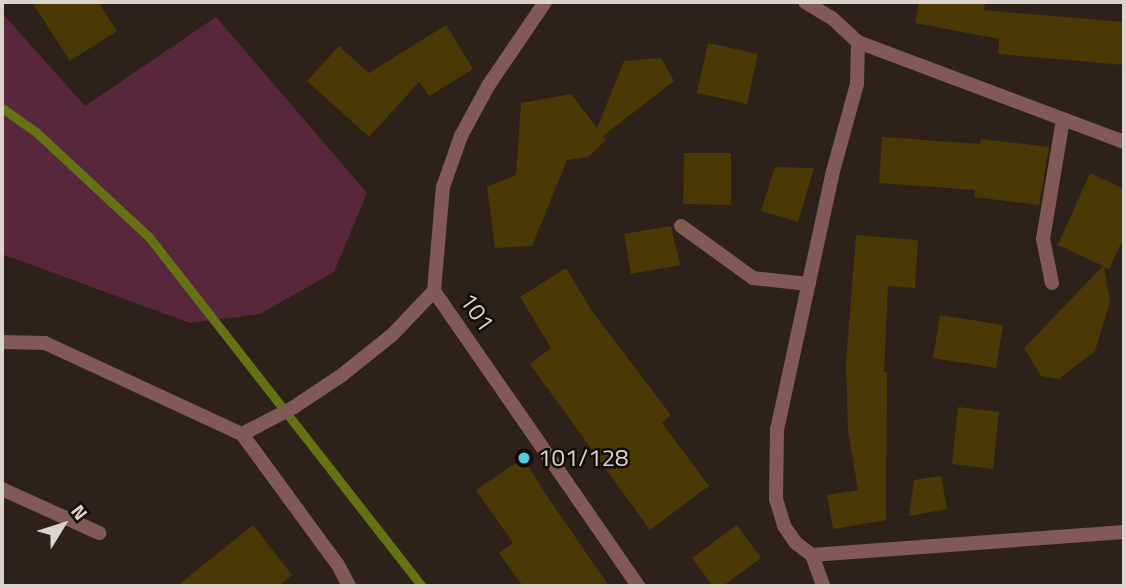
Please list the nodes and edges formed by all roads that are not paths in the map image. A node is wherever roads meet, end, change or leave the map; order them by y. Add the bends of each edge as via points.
1 (545, 2) edge
2 (805, 2) edge
3 (858, 42) junction
4 (1063, 120) junction
5 (1124, 142) edge
6 (681, 226) dead end
7 (809, 284) junction
8 (1052, 284) dead end
9 (435, 291) junction
10 (2, 342) edge
11 (242, 434) junction
12 (2, 489) edge
13 (1124, 532) edge
14 (99, 533) dead end
15 (812, 555) junction
16 (349, 586) edge
17 (639, 586) edge
18 (823, 586) edge

1 - 9 street, 101 via 488,86 461,136 443,187
2 - 3 street
3 - 4 street
3 - 7 street via 857,84
4 - 5 street
4 - 8 street via 1043,239
6 - 7 street via 753,278
7 - 15 street via 777,429 776,499 784,526
9 - 11 street via 392,335 342,375
9 - 17 street, 101
10 - 11 street via 45,343
11 - 16 street
12 - 14 street
13 - 15 street
15 - 18 street

